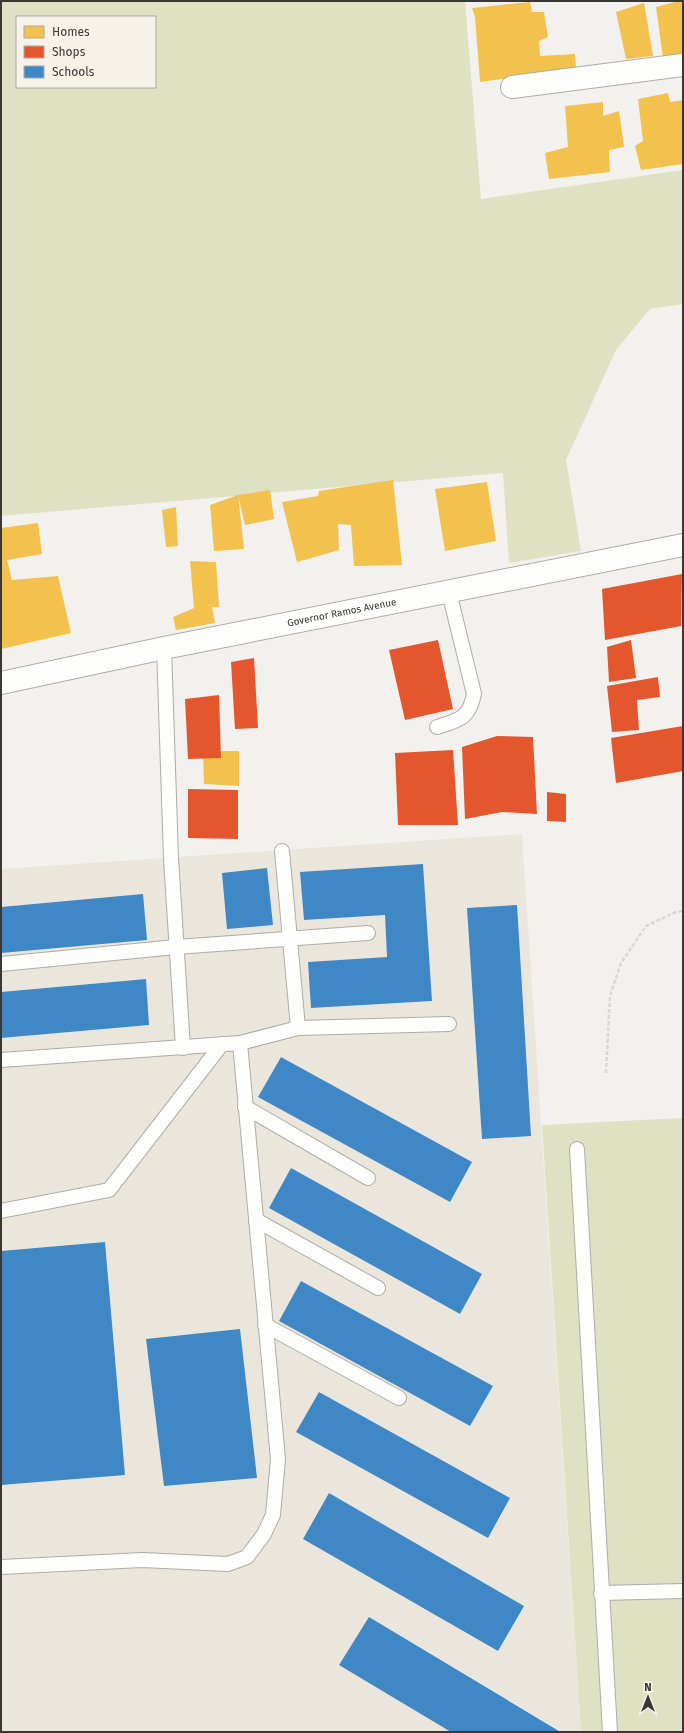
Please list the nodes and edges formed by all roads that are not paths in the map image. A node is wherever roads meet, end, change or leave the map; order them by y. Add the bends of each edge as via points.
1 (683, 65) edge
2 (512, 87) dead end
3 (683, 545) edge
4 (449, 592) junction
5 (164, 648) junction
6 (1, 684) edge
7 (437, 727) dead end
8 (282, 851) dead end
9 (368, 933) dead end
10 (290, 938) junction
11 (176, 947) junction
12 (1, 964) edge
13 (449, 1024) dead end
14 (298, 1028) junction
15 (222, 1044) junction
16 (240, 1044) junction
17 (183, 1048) junction
18 (1, 1060) edge
19 (245, 1107) junction
20 (577, 1149) dead end
21 (368, 1178) dead end
22 (1, 1212) edge
23 (256, 1220) junction
24 (378, 1288) dead end
25 (265, 1325) junction
26 (399, 1398) dead end
27 (1, 1567) edge
28 (683, 1591) edge
29 (602, 1593) junction
30 (610, 1732) edge

1 - 2 main road
3 - 4 main road, Governor Ramos Avenue
4 - 5 main road, Governor Ramos Avenue
4 - 7 lane via 474,694 472,706 459,720
5 - 6 main road, Governor Ramos Avenue
5 - 11 lane
8 - 10 lane
9 - 10 lane
10 - 11 lane
10 - 14 lane
11 - 12 lane
11 - 17 lane
13 - 14 lane
14 - 16 lane
15 - 16 lane
15 - 17 lane
15 - 22 lane via 109,1190
16 - 19 lane
17 - 18 lane
19 - 21 lane
19 - 23 lane
20 - 29 lane
23 - 24 lane
23 - 25 lane
25 - 26 lane
25 - 27 lane via 278,1459 273,1515 264,1534 247,1556 228,1564 142,1560
28 - 29 lane
29 - 30 lane

